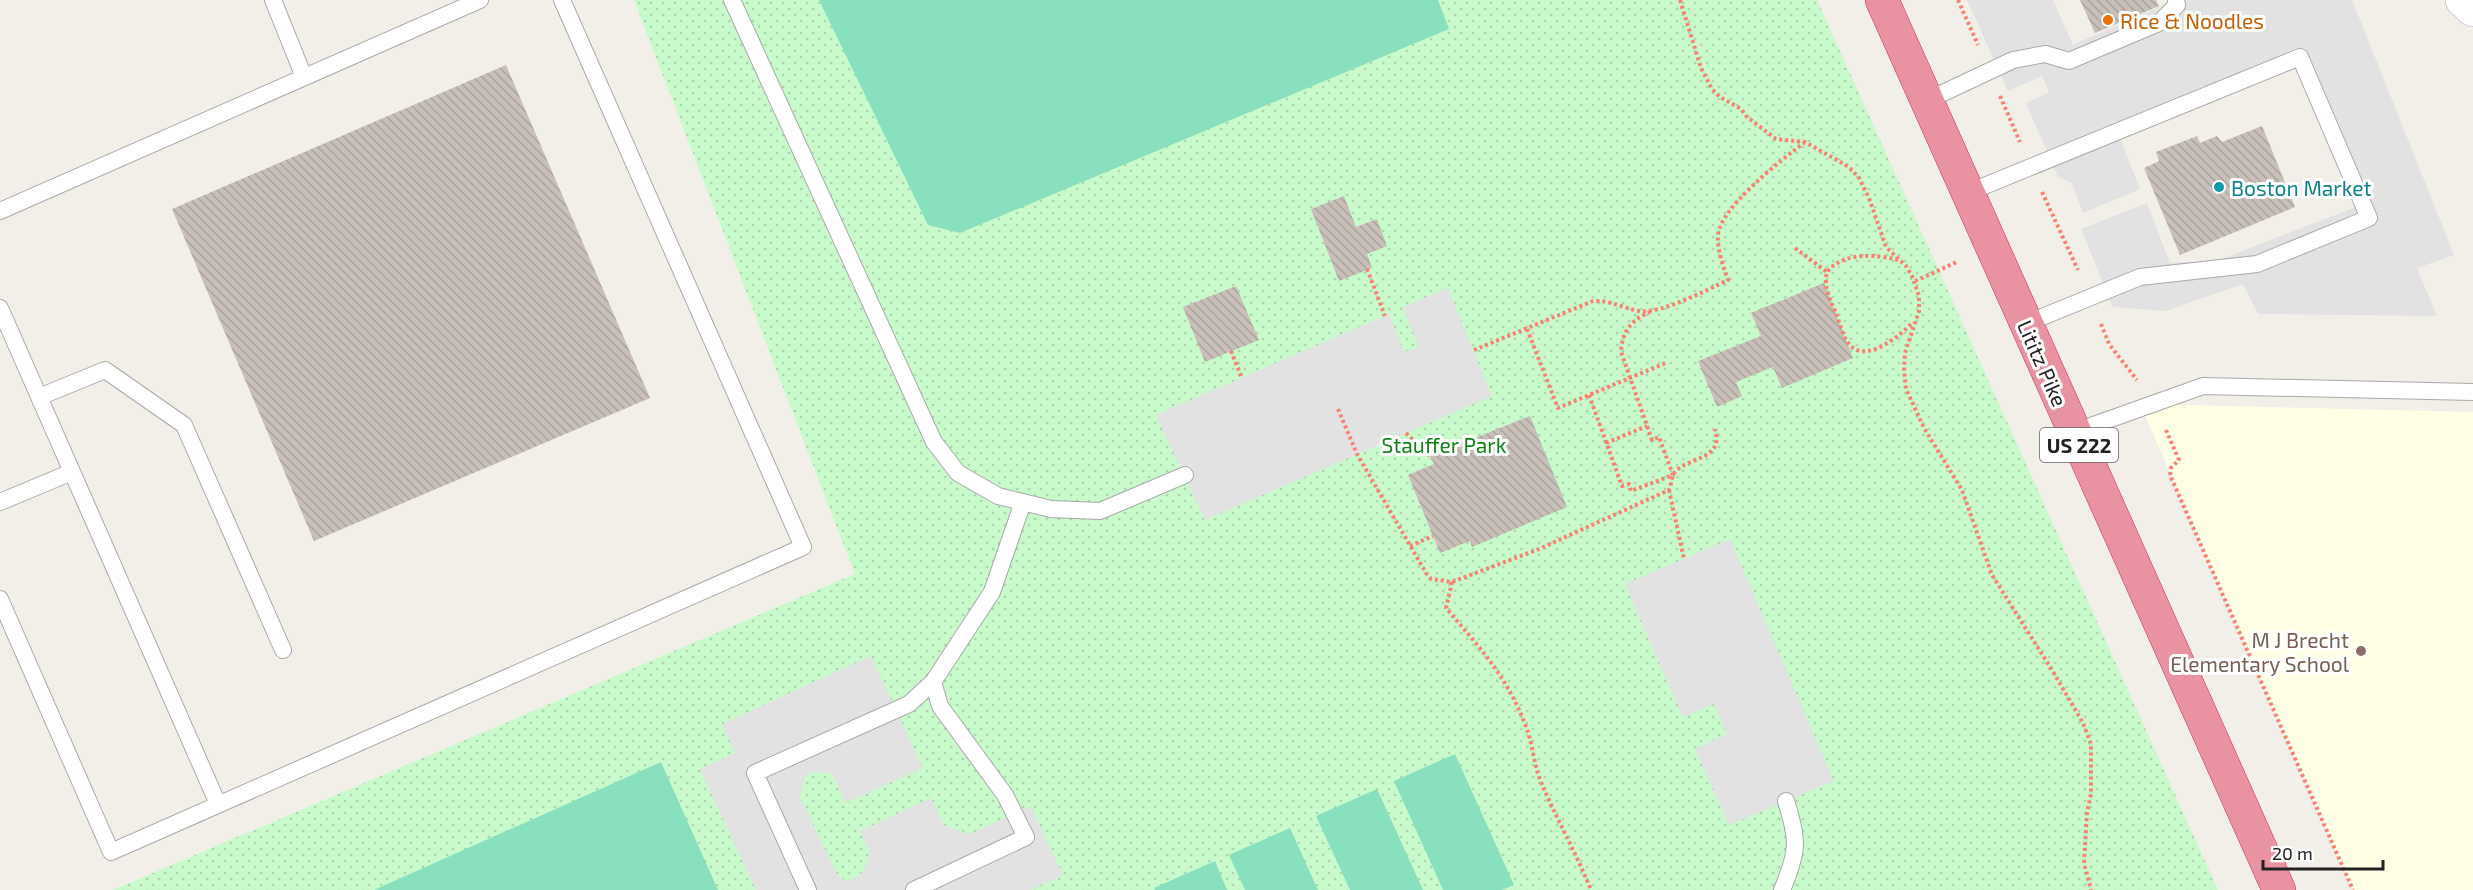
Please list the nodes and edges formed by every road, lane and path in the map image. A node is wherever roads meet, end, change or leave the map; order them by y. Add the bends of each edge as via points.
1 (273, 0) edge
2 (480, 0) edge
3 (562, 0) edge
4 (732, 0) edge
5 (1680, 0) edge
6 (1882, 0) edge
7 (1958, 0) edge
8 (2176, 0) edge
9 (2462, 0) edge
10 (2473, 10) edge
11 (1990, 71) junction
12 (304, 77) junction
13 (1926, 101) junction
14 (1805, 142) junction
15 (2031, 168) junction
16 (1967, 193) junction
17 (0, 211) edge
18 (1795, 248) dead end
19 (1991, 248) junction
20 (1900, 262) junction
21 (1367, 269) dead end
22 (1827, 272) junction
23 (1914, 281) junction
24 (2090, 297) junction
25 (0, 308) edge
26 (1656, 309) junction
27 (1385, 316) dead end
28 (1914, 322) junction
29 (2025, 324) junction
30 (1527, 329) junction
31 (1474, 350) dead end
32 (1231, 351) dead end
33 (1668, 362) dead end
34 (1242, 378) dead end
35 (1630, 379) junction
36 (2473, 392) edge
37 (1589, 395) junction
38 (39, 397) junction
39 (2155, 403) junction
40 (1338, 409) dead end
41 (1647, 426) junction
42 (1715, 429) dead end
43 (2074, 432) junction
44 (1406, 433) dead end
45 (1606, 442) junction
46 (1430, 456) dead end
47 (72, 472) junction
48 (1185, 475) dead end
49 (1673, 475) junction
50 (1669, 490) junction
51 (0, 502) edge
52 (1023, 502) junction
53 (1433, 536) dead end
54 (1410, 546) junction
55 (1684, 559) dead end
56 (1452, 582) junction
57 (0, 599) edge
58 (283, 650) dead end
59 (933, 682) junction
60 (1786, 801) dead end
61 (218, 804) junction
62 (808, 890) edge
63 (914, 890) edge
64 (1591, 890) edge
65 (1782, 890) edge
66 (2091, 890) edge
67 (2279, 890) edge
68 (2353, 890) edge

1 - 12 lane
2 - 12 lane
3 - 61 lane via 803,547
4 - 52 lane via 934,442 958,473 998,496
5 - 14 path via 1701,68 1712,89 1776,139
6 - 13 highway, Lititz Pike / US 222
7 - 11 path
8 - 11 lane via 2177,5 2159,23 2069,61 2045,54 2013,60
9 - 10 street
11 - 13 lane
11 - 15 path
12 - 17 lane
13 - 16 highway, Lititz Pike / US 222
14 - 20 path via 1833,156 1859,178 1882,239
14 - 26 path via 1751,187 1721,225 1718,246 1728,280
15 - 16 lane
15 - 24 path
15 - 24 lane via 2300,57 2369,218 2257,264 2140,278
16 - 19 highway, Lititz Pike / US 222
18 - 22 path
19 - 23 path
19 - 29 highway, Lititz Pike / US 222
20 - 22 path via 1854,257 1839,261
20 - 23 path
21 - 27 path
22 - 28 path via 1829,297 1849,345 1855,350 1886,344
23 - 28 path via 1919,296
24 - 29 lane
24 - 39 path via 2109,344
25 - 38 lane
26 - 30 path via 1641,311 1593,301
26 - 35 path via 1631,322 1624,338 1621,352
28 - 66 path via 1905,353 1906,389 1924,428 1962,490 1992,575 2052,670 2091,744 2084,863
29 - 43 highway, Lititz Pike / US 222
30 - 31 path
30 - 37 path via 1558,408
32 - 34 path
33 - 35 path
35 - 37 path
35 - 41 path
36 - 39 lane via 2203,386
37 - 45 path
38 - 47 lane
38 - 58 lane via 105,370 184,425
39 - 43 lane
39 - 68 path via 2179,460 2170,475
40 - 54 path via 1357,454
41 - 45 path
41 - 49 path via 1652,440 1659,437
42 - 49 path via 1714,447 1706,456 1678,468
43 - 67 highway, Lititz Pike / US 222
44 - 46 path
45 - 49 path via 1622,486 1629,484 1631,490
47 - 51 lane
47 - 61 lane
48 - 52 lane via 1100,511 1051,509
49 - 50 path
50 - 55 path
50 - 56 path via 1539,549
52 - 59 lane via 992,592
53 - 54 path
54 - 56 path via 1431,579
56 - 64 path via 1446,608 1508,686 1526,726 1539,779
57 - 61 lane via 111,852
59 - 62 lane via 909,704 755,773
59 - 63 lane via 940,706 1005,795 1026,837
60 - 65 lane via 1795,829 1794,861

